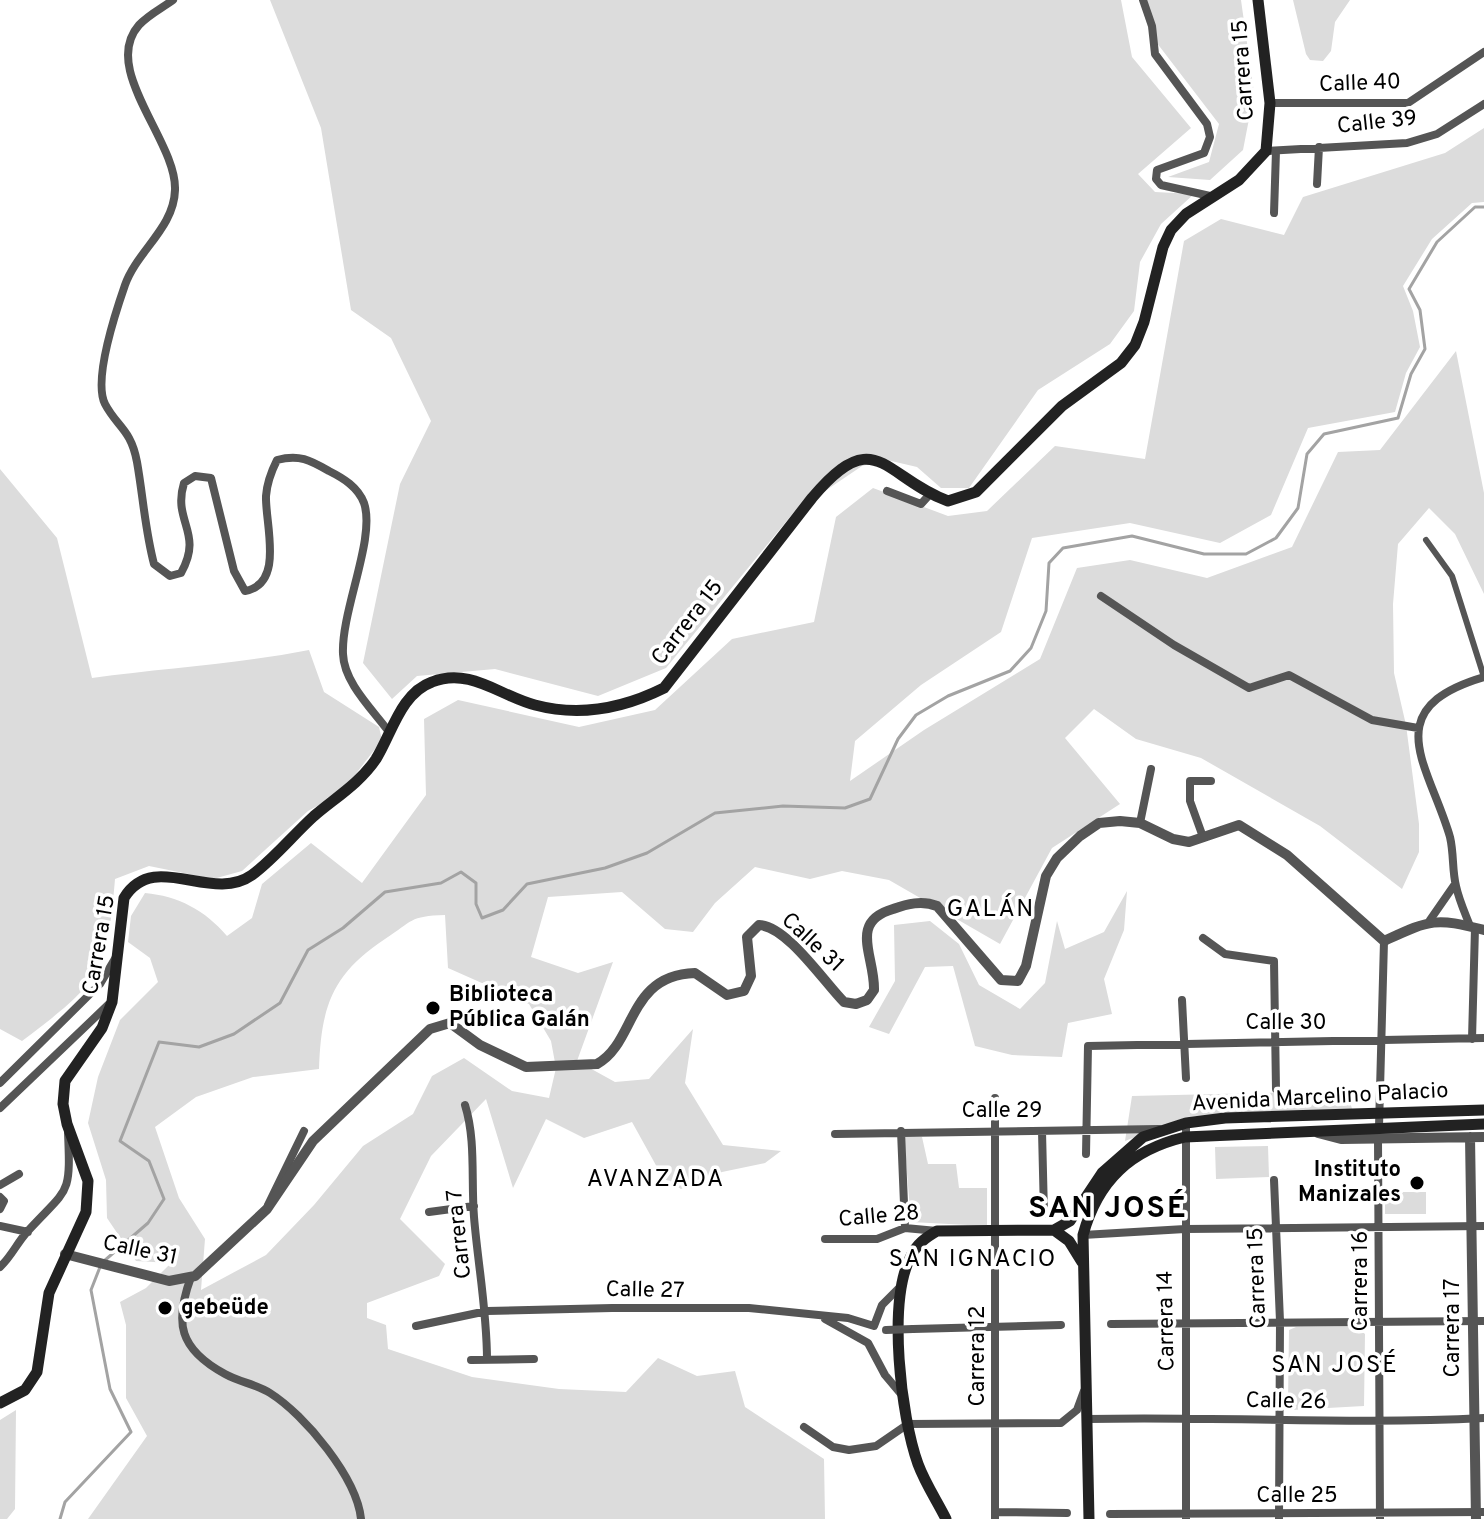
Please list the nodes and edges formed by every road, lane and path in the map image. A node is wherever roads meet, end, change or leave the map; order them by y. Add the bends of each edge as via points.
1 (173, 0) edge
2 (1143, 0) edge
3 (1258, 0) edge
4 (1484, 52) edge
5 (1270, 103) junction
6 (1484, 104) edge
7 (1319, 147) junction
8 (1271, 151) junction
9 (1317, 184) dead end
10 (1210, 196) junction
11 (1274, 213) dead end
12 (887, 491) dead end
13 (931, 493) junction
14 (1426, 540) dead end
15 (1101, 596) dead end
16 (1484, 677) edge
17 (1418, 728) junction
18 (389, 732) junction
19 (1151, 769) dead end
20 (1211, 781) dead end
21 (1140, 823) junction
22 (1203, 837) junction
23 (1455, 884) junction
24 (1430, 920) junction
25 (1476, 928) edge
26 (1203, 938) dead end
27 (1384, 941) junction
28 (118, 953) junction
29 (1182, 1000) dead end
30 (112, 1002) junction
31 (1484, 1038) edge
32 (1472, 1039) junction
33 (1273, 1041) junction
34 (1381, 1041) junction
35 (1184, 1043) junction
36 (1186, 1078) dead end
37 (0, 1083) edge
38 (1276, 1089) dead end
39 (995, 1098) dead end
40 (465, 1105) dead end
41 (0, 1108) edge
42 (1484, 1110) edge
43 (1379, 1114) junction
44 (1186, 1123) junction
45 (67, 1124) junction
46 (1484, 1124) edge
47 (1168, 1128) junction
48 (993, 1130) junction
49 (304, 1131) dead end
50 (901, 1131) junction
51 (1042, 1131) junction
52 (1086, 1132) junction
53 (1378, 1133) junction
54 (835, 1134) dead end
55 (1185, 1137) junction
56 (1470, 1137) junction
57 (1484, 1137) edge
58 (1086, 1154) dead end
59 (19, 1174) dead end
60 (1274, 1180) dead end
61 (0, 1185) edge
62 (0, 1197) edge
63 (474, 1206) junction
64 (0, 1209) edge
65 (267, 1209) junction
66 (429, 1212) dead end
67 (1044, 1214) dead end
68 (0, 1226) edge
69 (1478, 1226) edge
70 (905, 1228) junction
71 (1378, 1228) junction
72 (1185, 1229) junction
73 (1276, 1229) junction
74 (996, 1230) junction
75 (1054, 1230) junction
76 (937, 1231) junction
77 (28, 1232) junction
78 (1083, 1235) junction
79 (825, 1239) dead end
80 (69, 1256) junction
81 (0, 1267) edge
82 (1086, 1274) junction
83 (191, 1277) junction
84 (902, 1284) junction
85 (487, 1311) junction
86 (820, 1317) junction
87 (1379, 1320) junction
88 (1478, 1320) edge
89 (1280, 1321) junction
90 (1111, 1324) dead end
91 (1061, 1325) dead end
92 (416, 1326) dead end
93 (996, 1326) junction
94 (1186, 1326) junction
95 (886, 1330) dead end
96 (534, 1359) dead end
97 (471, 1360) dead end
98 (487, 1360) junction
99 (1088, 1379) junction
100 (901, 1394) junction
101 (0, 1403) edge
102 (1187, 1417) junction
103 (1479, 1418) edge
104 (1088, 1419) junction
105 (1379, 1420) junction
106 (1279, 1421) junction
107 (996, 1422) junction
108 (908, 1424) junction
109 (804, 1427) dead end
110 (1067, 1513) dead end
111 (1110, 1514) dead end
112 (1479, 1514) edge
113 (995, 1516) edge
114 (1279, 1516) edge
115 (1380, 1516) edge
116 (1186, 1517) edge
117 (361, 1519) edge
118 (946, 1519) edge
119 (1089, 1519) edge

1 - 18 street via 141,23 129,51 135,89 173,168 174,203 125,286 109,342 103,397 130,437 154,564 170,576 181,573 189,558 192,543 180,494 195,476 211,478 234,571 245,591 257,589 266,579 268,477 277,460 303,457 349,481 364,501 367,520 344,626 343,657 351,680
2 - 10 street via 1155,54 1207,124 1210,137 1204,153 1157,170 1156,179 1161,185
3 - 5 main road, Carrera 15
4 - 5 street, Calle 40 via 1408,103
5 - 8 main road, Carrera 15
6 - 7 street, Calle 39 via 1419,140
7 - 8 street, Calle 39
7 - 9 street
8 - 10 main road, Carrera 15 via 1239,180
8 - 11 street
10 - 13 main road, Carrera 15 via 1171,230 1144,322 1121,363 1062,406 976,492 948,501
12 - 13 street via 921,504
13 - 18 main road, Carrera 15 via 875,460 847,464 833,473 664,688 634,703 561,710 533,705 490,684 452,677 429,682 409,698
14 - 16 street via 1452,576
15 - 17 street via 1249,688 1289,675 1372,720
16 - 17 street via 1446,692 1427,709
17 - 23 street via 1425,774 1449,837
18 - 28 main road, Carrera 15 via 375,760 351,788 252,875 218,884 164,875 132,885 124,898
19 - 21 street
20 - 22 street via 1190,781 1190,801
21 - 22 street, Calle 31 via 1173,839 1189,842
21 - 65 street, Calle 31 via 1099,823 1057,858 1046,876 1026,966 1015,982 1001,980 937,906 908,904 880,913 868,925 874,990 856,1004 844,1002 773,928 759,925 747,937 751,976 744,991 727,995 695,973 663,980 597,1064 526,1067 480,1045 459,1027 441,1024 313,1141
22 - 27 street, Calle 31 via 1239,825 1287,855
23 - 24 street
23 - 25 street
24 - 25 street
24 - 27 street
25 - 32 street
26 - 33 street via 1225,954 1274,961
27 - 34 street, Carrera 16
28 - 30 main road, Carrera 15
28 - 37 street via 100,984
29 - 35 street
30 - 41 street
30 - 45 main road, Carrera 15 via 102,1028 65,1081
31 - 32 street, Calle 30
32 - 34 street, Calle 30
33 - 34 street, Calle 30
33 - 35 street, Calle 30
33 - 38 street
34 - 43 street, Carrera 16
35 - 36 street
35 - 52 street, Calle 30 via 1088,1046
39 - 48 street, Carrera 12
40 - 63 street, Carrera 7
42 - 43 main road, Avenida Marcelino Palacio
43 - 44 main road, Avenida Marcelino Palacio
43 - 53 street, Carrera 16
44 - 47 main road, Avenida Marcelino Palacio
44 - 55 street, Carrera 14
45 - 77 street via 70,1176 61,1199
45 - 80 main road, Carrera 15 via 89,1197
46 - 53 main road, Avenida Marcelino Palacio
47 - 52 street, Calle 29
47 - 75 main road, Avenida Marcelino Palacio via 1143,1137 1120,1155 1078,1212
48 - 50 street, Calle 29
48 - 51 street, Calle 29
48 - 74 street, Carrera 12
49 - 65 street
50 - 54 street, Calle 29
50 - 70 street
51 - 52 street, Calle 29
51 - 67 street
52 - 58 street
53 - 55 main road, Avenida Marcelino Palacio via 1309,1130
53 - 56 street
53 - 71 street, Carrera 16
55 - 72 street, Carrera 14
55 - 78 main road, Avenida Marcelino Palacio via 1138,1153 1112,1179 1088,1216
56 - 57 street
56 - 69 street, Carrera 17
59 - 61 street
60 - 73 street, Carrera 15
62 - 64 street
63 - 66 street
63 - 85 street, Carrera 7
65 - 83 street, Calle 31
68 - 77 street
69 - 71 street
69 - 88 street, Carrera 17
70 - 76 street, Calle 28
70 - 79 street, Calle 28 via 877,1239
71 - 73 street
71 - 87 street, Carrera 16
72 - 73 street
72 - 78 street
72 - 94 street, Carrera 14
73 - 89 street, Carrera 15
74 - 75 main road
74 - 76 main road
74 - 93 street, Carrera 12
75 - 82 main road via 1080,1256
76 - 84 main road via 920,1242
77 - 81 street
78 - 82 main road, Avenida Marcelino Palacio
80 - 83 street, Calle 31 via 169,1281
80 - 101 main road, Carrera 15 via 49,1293 37,1372 25,1390
82 - 99 main road, Avenida Marcelino Palacio
83 - 117 street via 179,1316 197,1354 225,1374 280,1399 315,1430 360,1503
84 - 86 street, Calle 27 via 882,1305 874,1326
84 - 100 main road
85 - 86 street, Calle 27 via 749,1308
85 - 92 street, Calle 27
85 - 98 street, Carrera 7
86 - 100 street via 868,1343
87 - 88 street
87 - 89 street
87 - 105 street, Carrera 16
88 - 103 street, Carrera 17
89 - 94 street
89 - 106 street, Carrera 15
90 - 94 street
91 - 93 street
93 - 95 street, bridge
93 - 107 street, Carrera 12
94 - 102 street, Carrera 14
96 - 98 street
97 - 98 street
99 - 104 main road, Avenida Marcelino Palacio
99 - 107 street via 1077,1410 1061,1423
100 - 108 main road
102 - 104 street, Calle 26
102 - 106 street, Calle 26
102 - 116 street, Carrera 14
103 - 105 street, Calle 26
103 - 112 street, Carrera 17
104 - 119 main road, Avenida Marcelino Palacio
105 - 106 street, Calle 26
105 - 115 street, Carrera 16
106 - 114 street, Carrera 15
107 - 108 street
107 - 113 street, Carrera 12
108 - 109 street via 876,1446 849,1450 833,1447
108 - 118 main road via 919,1465
110 - 113 street
111 - 116 street, Calle 25
112 - 115 street, Calle 25
114 - 115 street, Calle 25
114 - 116 street, Calle 25

